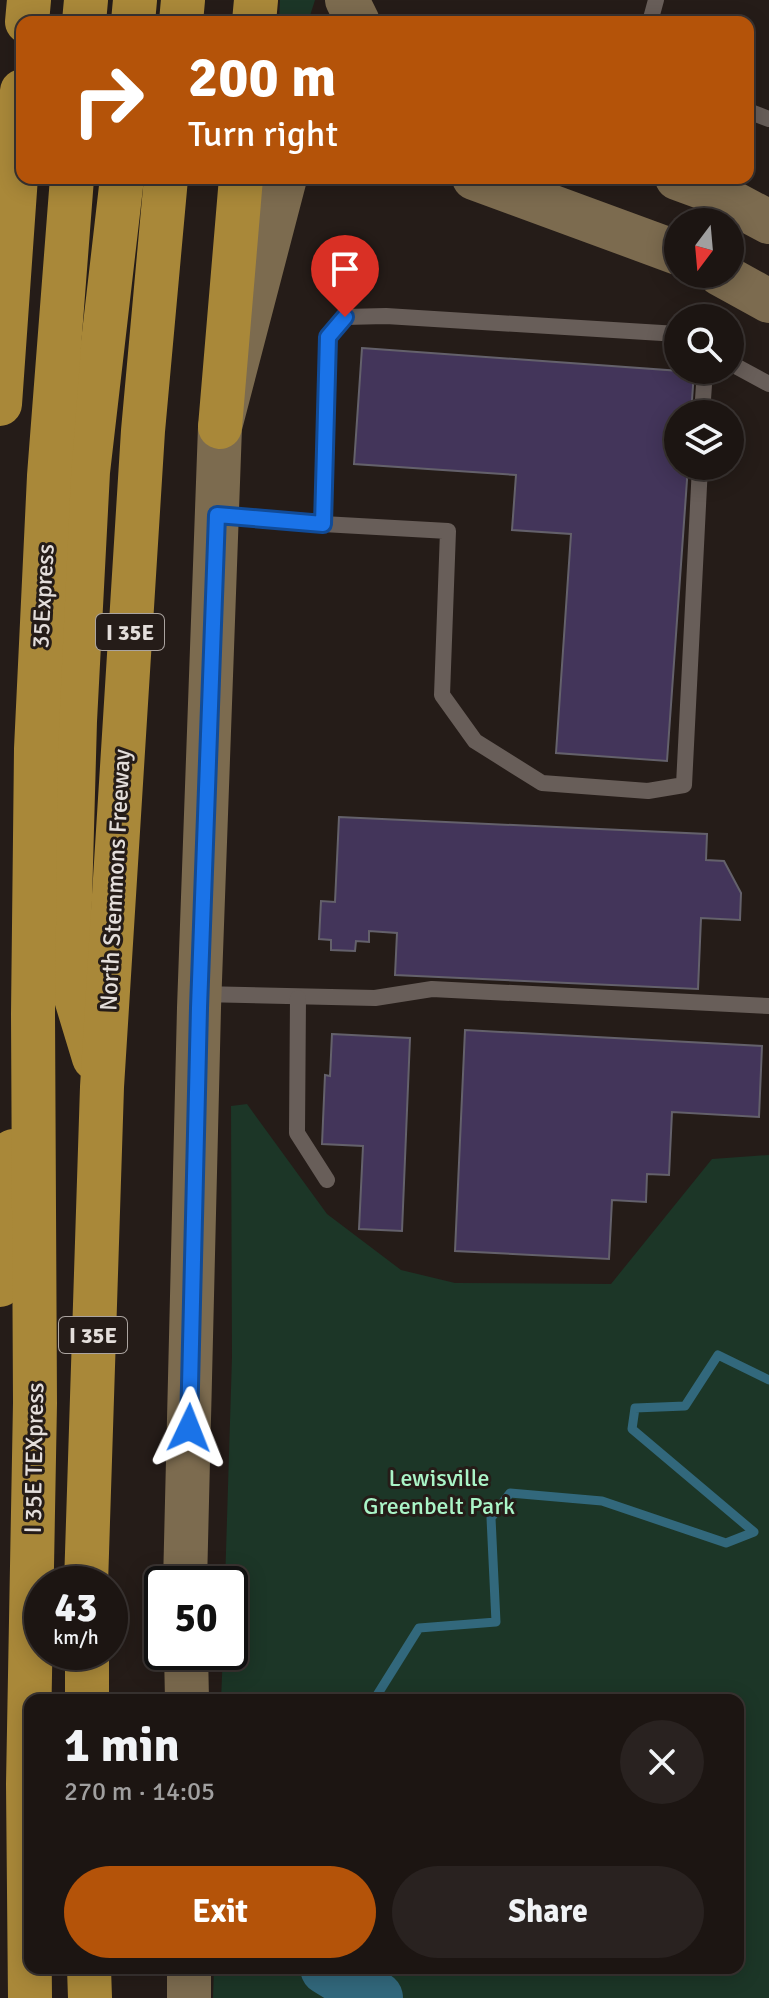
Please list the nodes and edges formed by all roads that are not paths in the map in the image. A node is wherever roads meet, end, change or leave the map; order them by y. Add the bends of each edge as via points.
1 (16, 141) edge
2 (72, 184) edge
3 (121, 184) edge
4 (165, 184) edge
5 (240, 184) edge
6 (490, 184) edge
7 (693, 184) edge
8 (281, 191) edge
9 (7, 217) edge
10 (769, 222) edge
11 (664, 248) edge
12 (744, 287) edge
13 (769, 301) edge
14 (664, 333) edge
15 (744, 371) edge
16 (769, 384) edge
17 (0, 404) edge
18 (220, 427) junction
19 (699, 480) edge
20 (217, 515) junction
21 (323, 524) junction
22 (199, 994) junction
23 (298, 998) junction
24 (769, 1006) edge
25 (33, 1014) junction
26 (102, 1087) junction
27 (327, 1180) dead end
28 (0, 1285) edge
29 (87, 1566) edge
30 (185, 1566) edge
31 (87, 1670) edge
32 (186, 1670) edge
33 (30, 1694) edge
34 (87, 1694) edge
35 (187, 1694) edge
36 (30, 1974) edge
37 (89, 1974) edge
38 (189, 1974) edge
39 (30, 1998) edge
40 (90, 1998) edge
41 (189, 1998) edge

1 - 9 highway
2 - 25 highway, 35Express via 49,476 37,734
3 - 26 highway via 88,472 68,972
4 - 26 highway, North Stemmons Freeway / I 35E via 143,431
5 - 18 highway
6 - 11 main road
7 - 10 main road
8 - 18 main road
9 - 17 highway
12 - 13 main road
14 - 21 lane via 345,317 328,337
15 - 16 lane
18 - 20 main road
19 - 21 lane via 684,785 648,791 542,783 475,741 442,695 448,531
20 - 21 lane
20 - 22 main road
22 - 23 lane
22 - 30 main road
23 - 24 lane via 375,998 432,989
23 - 27 lane via 297,1133
25 - 28 highway via 2,1223
25 - 33 highway, I 35E TEXpress
26 - 29 highway, North Stemmons Freeway / I 35E
31 - 34 highway
32 - 35 main road
36 - 39 highway, I 35E TEXpress
37 - 40 highway
38 - 41 main road

